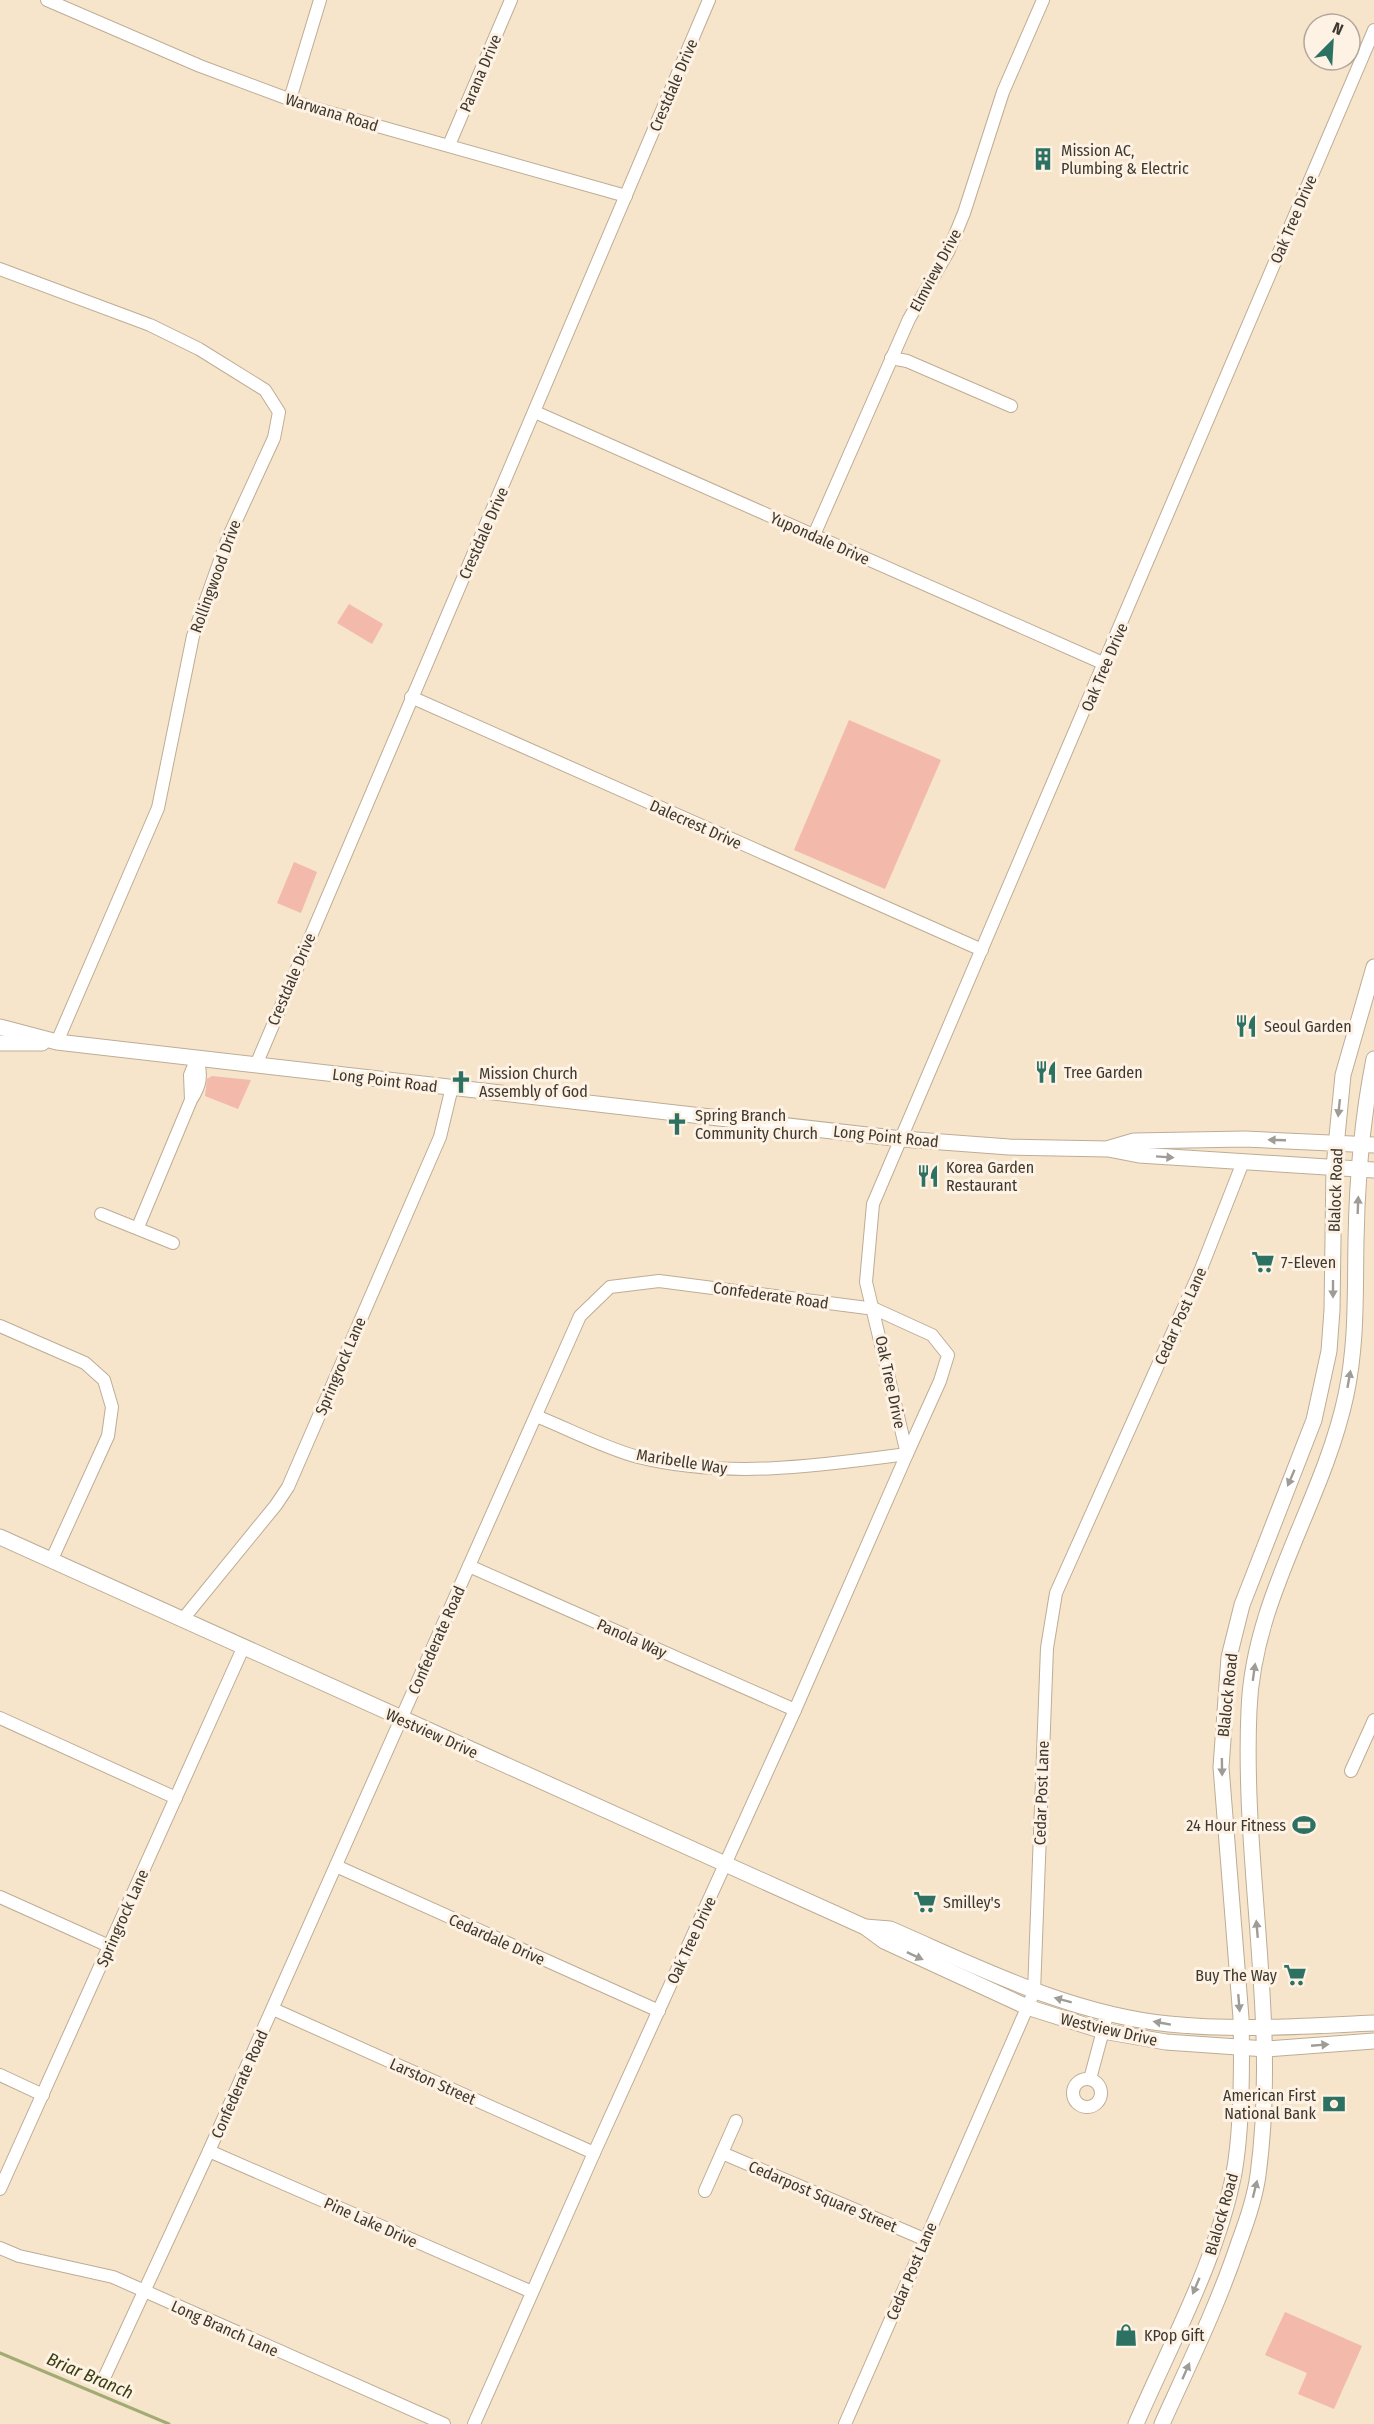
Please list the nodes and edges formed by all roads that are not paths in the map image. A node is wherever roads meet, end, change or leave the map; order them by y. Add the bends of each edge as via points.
1 (47, 0) edge
2 (320, 0) edge
3 (511, 0) edge
4 (710, 0) edge
5 (1043, 0) edge
6 (1374, 30) edge
7 (290, 99) junction
8 (449, 145) junction
9 (626, 196) junction
10 (0, 269) edge
11 (891, 358) junction
12 (1011, 406) dead end
13 (536, 412) junction
14 (814, 535) junction
15 (1105, 664) junction
16 (411, 697) junction
17 (982, 950) junction
18 (1374, 968) edge
19 (0, 1027) edge
20 (57, 1042) junction
21 (0, 1044) edge
22 (197, 1058) junction
23 (1374, 1059) edge
24 (256, 1065) junction
25 (452, 1088) junction
26 (902, 1139) junction
27 (1336, 1142) junction
28 (1367, 1144) edge
29 (1108, 1149) junction
30 (1243, 1162) junction
31 (1334, 1167) junction
32 (1367, 1170) edge
33 (101, 1214) dead end
34 (138, 1227) junction
35 (173, 1243) dead end
36 (875, 1309) junction
37 (0, 1326) edge
38 (1329, 1351) junction
39 (1354, 1351) junction
40 (536, 1416) junction
41 (907, 1454) junction
42 (1279, 1507) junction
43 (1302, 1518) junction
44 (0, 1537) edge
45 (52, 1560) junction
46 (469, 1566) junction
47 (183, 1619) junction
48 (244, 1646) junction
49 (1224, 1707) junction
50 (1249, 1708) junction
51 (795, 1710) junction
52 (0, 1718) edge
53 (401, 1719) junction
54 (1374, 1720) edge
55 (1351, 1771) dead end
56 (176, 1798) junction
57 (1227, 1844) junction
58 (1250, 1847) junction
59 (726, 1864) junction
60 (336, 1866) junction
61 (0, 1898) edge
62 (865, 1927) junction
63 (109, 1946) junction
64 (1034, 1992) junction
65 (1027, 2007) junction
66 (273, 2009) junction
67 (659, 2011) junction
68 (1108, 2012) junction
69 (1374, 2023) edge
70 (1241, 2029) junction
71 (1266, 2029) junction
72 (1103, 2031) junction
73 (1374, 2041) edge
74 (1241, 2047) junction
75 (1266, 2049) junction
76 (0, 2075) edge
77 (1090, 2079) dead end
78 (43, 2095) junction
79 (736, 2121) dead end
80 (209, 2151) junction
81 (594, 2153) junction
82 (722, 2153) junction
83 (0, 2189) edge
84 (705, 2191) dead end
85 (1224, 2212) junction
86 (1247, 2219) junction
87 (924, 2239) junction
88 (0, 2248) edge
89 (144, 2292) junction
90 (532, 2292) junction
91 (105, 2376) dead end
92 (444, 2424) edge
93 (474, 2424) edge
94 (845, 2424) edge
95 (1136, 2424) edge
96 (1162, 2424) edge

1 - 7 street, Warwana Road via 200,66
2 - 7 street
3 - 8 street, Parana Drive
4 - 9 street, Crestdale Drive
5 - 11 street, Elmview Drive via 1003,92 948,252
6 - 15 street, Oak Tree Drive
7 - 8 street, Warwana Road
8 - 9 street, Warwana Road
9 - 13 street, Crestdale Drive
10 - 20 street, Rollingwood Drive via 150,325 199,350 265,390 279,412 274,438 228,538 193,636 158,808
11 - 12 street via 907,361
11 - 14 street, Elmview Drive
13 - 14 street, Yupondale Drive
13 - 16 street, Crestdale Drive
14 - 15 street, Yupondale Drive
15 - 17 street, Oak Tree Drive
16 - 17 street, Dalecrest Drive
16 - 24 street, Crestdale Drive
17 - 26 street, Oak Tree Drive
18 -> 27 main road, Blalock Road via 1343,1075
19 - 20 main road, Long Point Road
20 - 21 main road, Long Point Road
20 - 22 main road, Long Point Road
22 - 24 main road, Long Point Road
22 - 34 street via 201,1072 199,1089 190,1100
23 - 28 main road, Blalock Road
24 - 25 main road, Long Point Road
25 - 26 main road, Long Point Road
25 - 47 street, Springrock Lane via 440,1137 288,1487
26 - 29 main road, Long Point Road
26 - 36 street, Oak Tree Drive via 873,1204 866,1282
27 - 28 main road, Long Point Road
27 -> 29 main road, Long Point Road via 1134,1141
27 - 31 main road, Blalock Road
28 - 32 main road, Blalock Road
29 -> 30 main road, Long Point Road via 1139,1155
30 - 31 main road, Long Point Road
30 - 64 street, Cedar Post Lane via 1201,1269 1056,1593 1047,1648
31 - 32 main road, Long Point Road
31 -> 38 main road, Blalock Road
39 -> 32 main road, Blalock Road
33 - 34 street
34 - 35 street
36 - 40 street, Confederate Road via 659,1281 610,1287 580,1316
36 - 41 street, Oak Tree Drive
36 - 41 street, Oak Tree Drive via 932,1335 948,1354
37 - 45 street via 85,1362 104,1380 112,1407 108,1436
38 - 39 main road
38 -> 42 main road, Blalock Road via 1314,1420
43 -> 39 main road, Blalock Road via 1336,1431
40 - 41 street, Maribelle Way via 637,1456 717,1470 808,1467
40 - 46 street, Confederate Road
41 - 51 street, Oak Tree Drive
42 - 43 main road
42 - 49 main road, Blalock Road via 1242,1605 1229,1657
50 -> 43 main road, Blalock Road via 1266,1611
44 - 45 main road, Westview Drive
45 - 47 main road, Westview Drive
46 - 51 street, Panola Way
46 - 53 street, Confederate Road
47 - 48 main road, Westview Drive
48 - 53 main road, Westview Drive
48 - 56 street, Springrock Lane
49 - 50 main road
49 -> 57 main road, Blalock Road via 1221,1767
50 - 58 main road, Blalock Road
51 - 59 street, Oak Tree Drive
52 - 56 street
53 - 59 main road, Westview Drive
53 - 60 street, Confederate Road
54 - 55 street
56 - 63 street, Springrock Lane
57 - 58 main road
57 -> 70 main road, Blalock Road
71 -> 58 main road, Blalock Road
59 - 62 main road, Westview Drive
59 - 67 street, Oak Tree Drive
60 - 66 street, Confederate Road
60 - 67 street, Cedardale Drive
61 - 63 street
62 - 64 main road, Westview Drive via 890,1929
62 -> 65 main road, Westview Drive via 884,1941
63 - 78 street, Springrock Lane
64 - 65 street, Cedar Post Lane
68 -> 64 main road, Westview Drive
65 - 72 main road, Westview Drive
65 - 87 street, Cedar Post Lane
66 - 80 street, Confederate Road
66 - 81 street, Larston Street
67 - 81 street, Oak Tree Drive
70 -> 68 main road, Westview Drive via 1167,2024
68 - 72 street
69 - 71 main road, Westview Drive
70 - 71 main road, Westview Drive
70 - 74 main road, Blalock Road
71 - 75 main road, Blalock Road
72 - 74 main road, Westview Drive via 1167,2042
72 - 77 street
75 -> 73 main road, Westview Drive
74 - 75 main road, Westview Drive
74 - 85 main road, Blalock Road via 1236,2157
86 -> 75 main road, Blalock Road via 1258,2176
76 - 78 street
78 - 83 street, Springrock Lane
79 - 82 street
80 - 89 street, Confederate Road
80 - 90 street, Pine Lake Drive
81 - 90 street, Oak Tree Drive
82 - 84 street
82 - 87 street, Cedarpost Square Street
85 - 86 main road
85 -> 95 main road, Blalock Road via 1198,2283
96 -> 86 main road, Blalock Road via 1220,2295
87 - 94 street, Cedar Post Lane
88 - 89 street, Long Branch Lane via 19,2256 113,2277
89 - 91 street, Confederate Road
89 - 92 street, Long Branch Lane
90 - 93 street, Oak Tree Drive

